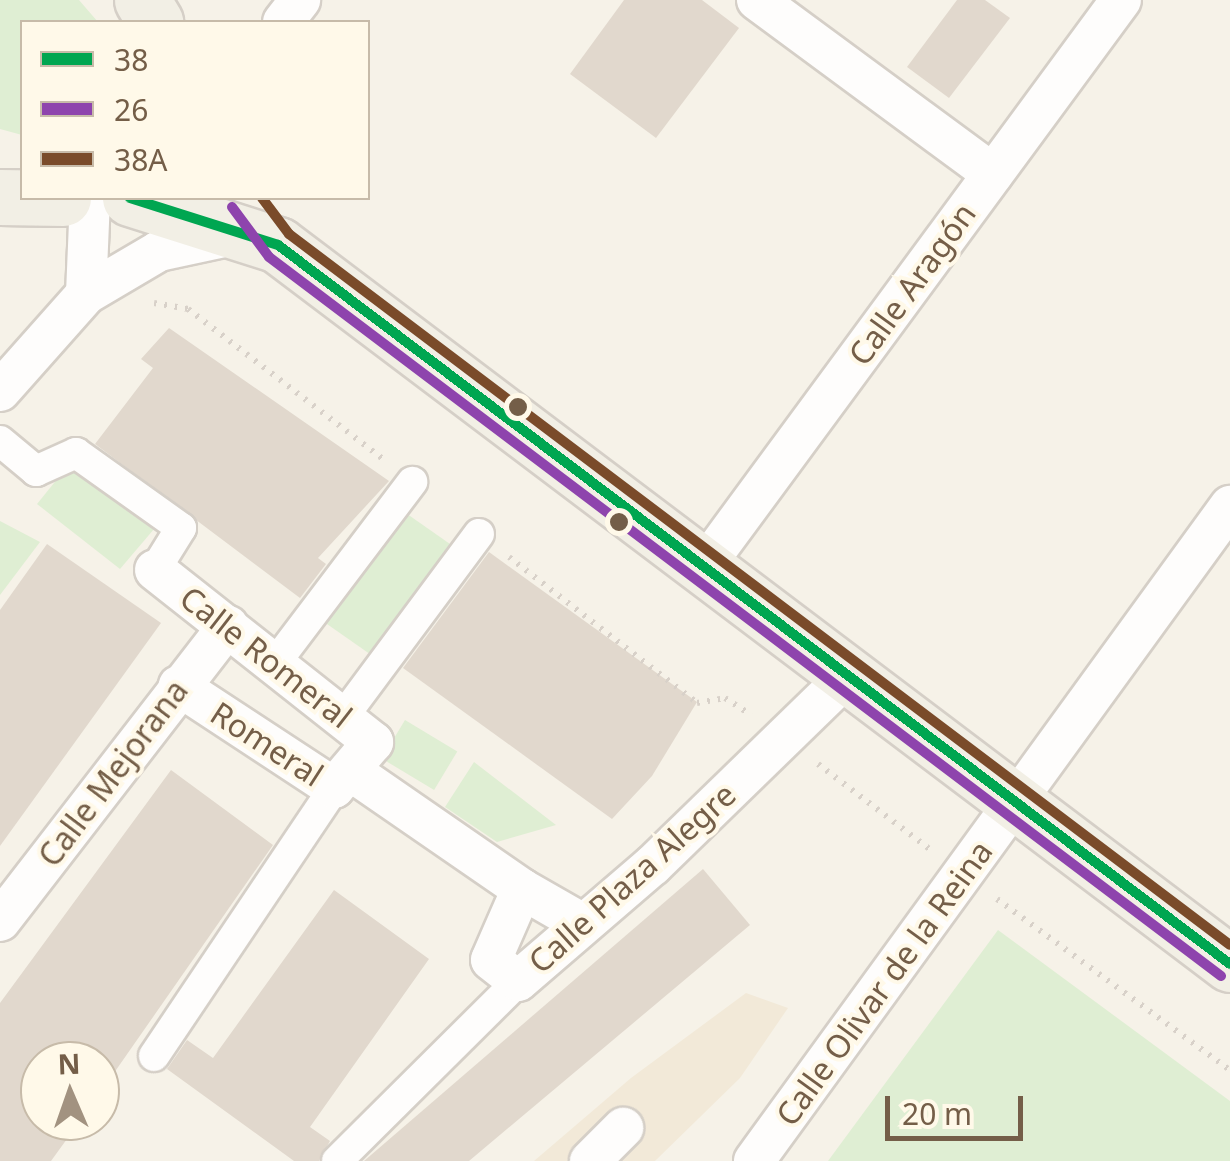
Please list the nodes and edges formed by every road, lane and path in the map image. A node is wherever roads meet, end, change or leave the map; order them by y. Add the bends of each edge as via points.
1 (300, 0) edge
2 (757, 0) edge
3 (1121, 0) edge
4 (285, 20) edge
5 (993, 174) junction
6 (90, 200) edge
7 (139, 200) edge
8 (254, 225) edge
9 (86, 294) junction
10 (140, 300) dead end
11 (0, 391) edge
12 (0, 440) edge
13 (412, 482) joint
14 (1230, 506) edge
15 (480, 534) joint
16 (703, 568) junction
17 (155, 570) joint
18 (228, 626) junction
19 (276, 662) junction
20 (846, 677) junction
21 (179, 686) junction
22 (343, 717) junction
23 (784, 738) junction
24 (343, 779) junction
25 (1012, 803) junction
26 (965, 875) junction
27 (522, 889) junction
28 (0, 921) edge
29 (583, 924) junction
30 (1230, 964) edge
31 (518, 981) junction
32 (154, 1056) dead end
33 (1230, 1070) edge
34 (623, 1128) dead end
35 (337, 1161) edge
36 (590, 1161) edge
37 (754, 1161) edge

1 - 4 street
2 - 5 street
3 - 5 street, Calle Aragón
5 - 16 street, Calle Aragón
6 - 9 street
7 - 8 main road
8 - 9 street via 159,250
8 - 16 main road
9 - 11 street
10 - 13 path via 188,309
12 - 17 street, Calle Romeral via 36,471 76,453 181,528
13 - 19 street
14 - 25 street, Calle Olivar de la Reina
15 - 22 street
15 - 23 path via 698,702 725,698
16 - 20 main road
17 - 18 street, Calle Romeral
18 - 19 street, Calle Romeral
18 - 21 street, Calle Mejorana
19 - 22 street, Calle Romeral
20 - 23 street, Calle Plaza Alegre
20 - 25 main road
21 - 24 street, Romeral
21 - 28 street, Calle Mejorana
22 - 24 street, Calle Romeral via 373,742
23 - 26 path
23 - 29 street, Calle Plaza Alegre
24 - 27 street, Calle Plaza Alegre
24 - 32 street
25 - 26 street, Calle Olivar de la Reina
25 - 30 main road
26 - 33 path
26 - 37 street, Calle Olivar de la Reina
27 - 29 street
27 - 31 street, Calle Plaza Alegre via 491,960
29 - 31 street, Calle Plaza Alegre
31 - 35 street
34 - 36 street

